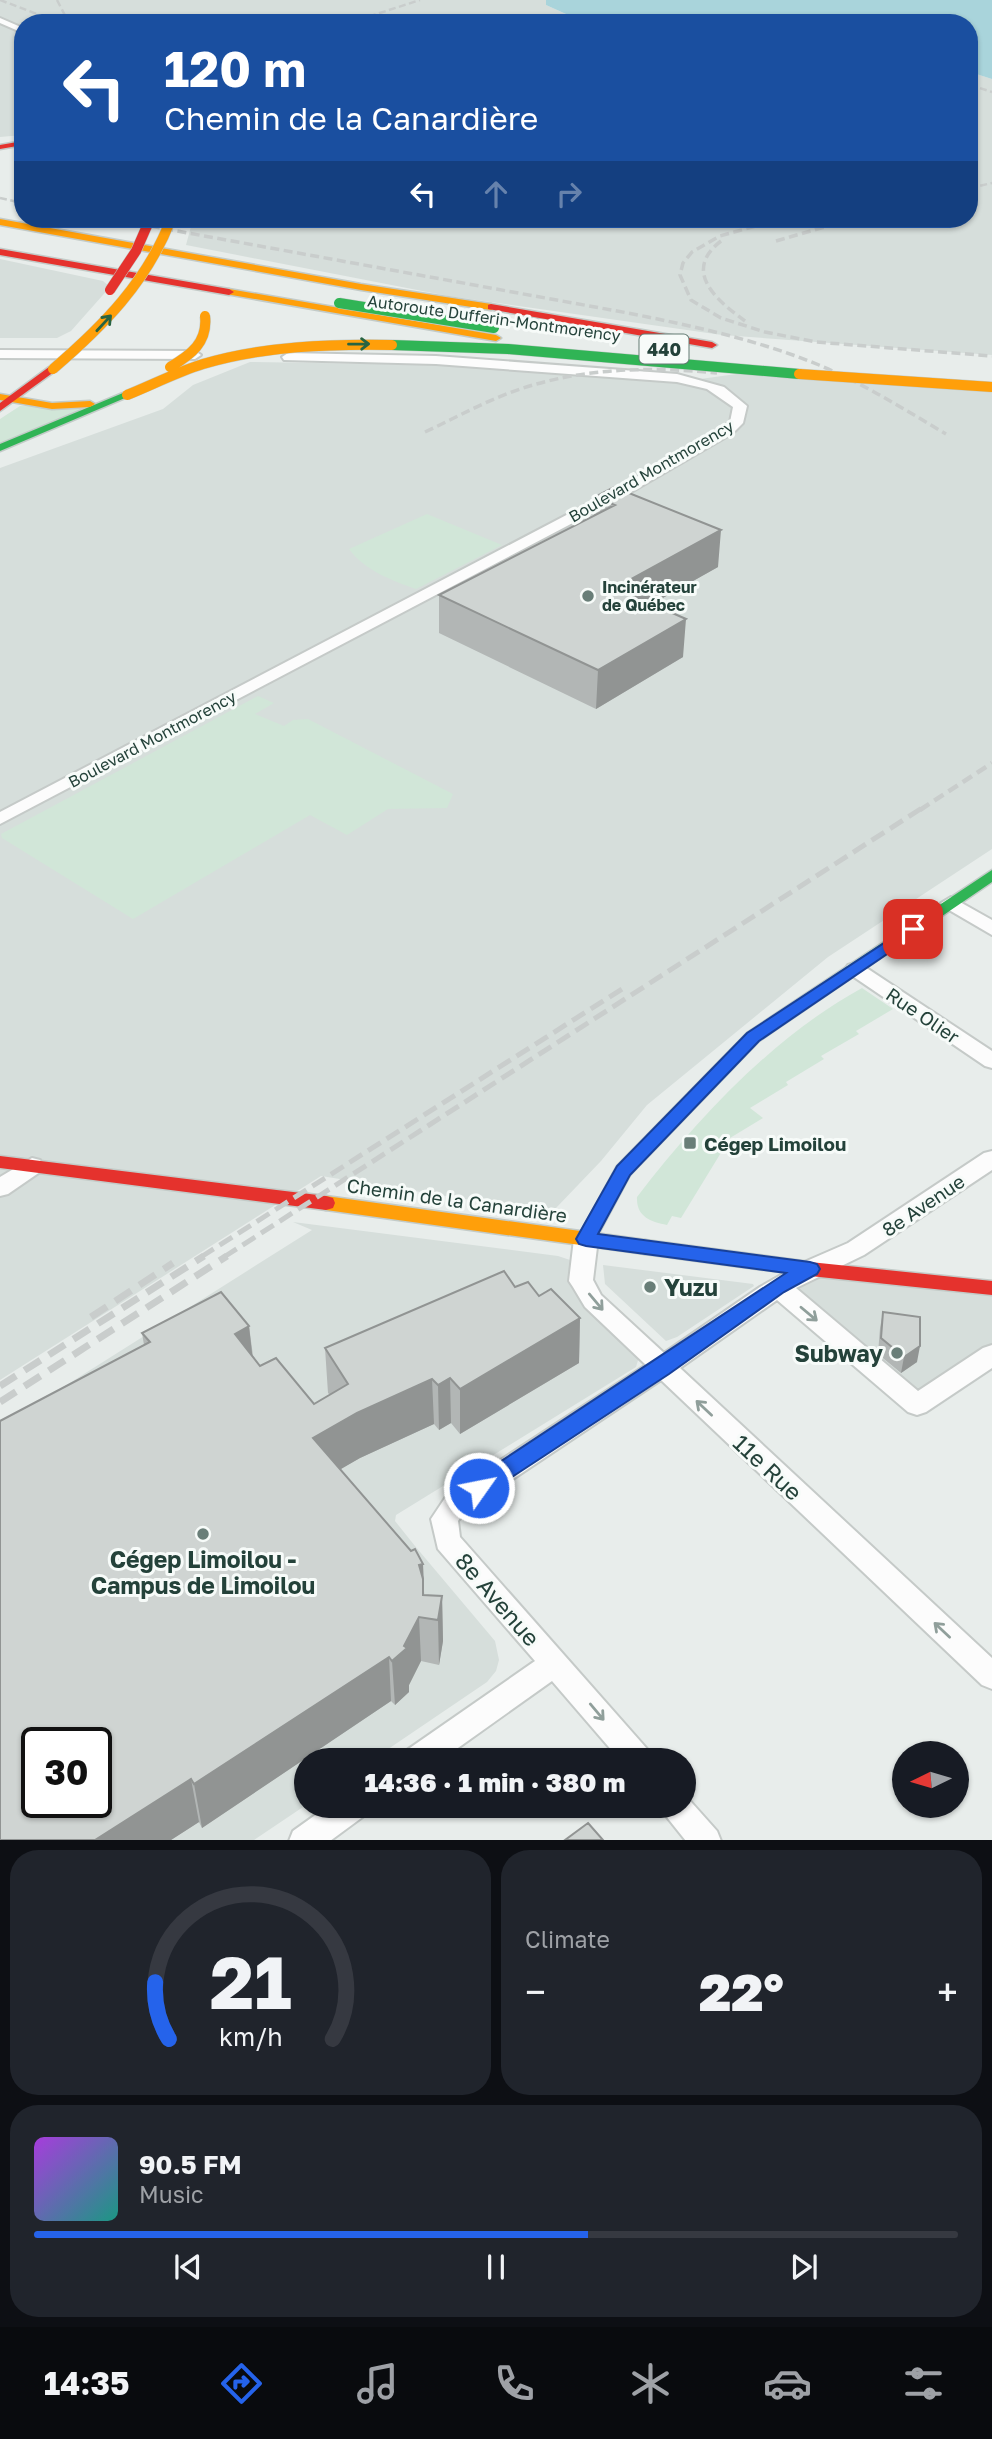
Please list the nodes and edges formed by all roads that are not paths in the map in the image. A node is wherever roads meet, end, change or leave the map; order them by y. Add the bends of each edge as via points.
1 (34, 228) edge
2 (73, 228) edge
3 (146, 228) edge
4 (167, 228) edge
5 (0, 232) edge
6 (0, 242) edge
7 (0, 253) edge
8 (257, 268) junction
9 (344, 299) junction
10 (514, 331) dead end
11 (564, 337) dead end
12 (718, 346) dead end
13 (0, 354) edge
14 (795, 373) junction
15 (992, 375) edge
16 (992, 387) edge
17 (119, 395) junction
18 (6, 396) edge
19 (0, 448) edge
20 (0, 819) edge
21 (992, 875) edge
22 (951, 903) junction
23 (992, 929) edge
24 (855, 969) junction
25 (992, 1061) edge
26 (992, 1159) edge
27 (0, 1162) edge
28 (32, 1166) junction
29 (0, 1188) edge
30 (586, 1239) junction
31 (810, 1269) junction
32 (778, 1287) junction
33 (992, 1288) edge
34 (992, 1355) edge
35 (661, 1368) junction
36 (555, 1663) junction
37 (992, 1676) edge
38 (434, 1748) edge
39 (628, 1748) edge
40 (336, 1818) edge
41 (687, 1818) edge
42 (304, 1840) edge
43 (706, 1840) edge

1 - 8 main road
2 - 8 main road
3 - 18 main road, bridge via 112,287
18 -> 4 main road, bridge via 54,369 87,340 128,295
5 - 9 main road, Autoroute Dufferin-Montmorency
6 - 9 main road, Autoroute Dufferin-Montmorency
7 - 9 main road
7 - 17 main road, bridge via 153,287 196,307 208,324 194,352
8 - 9 main road
9 - 10 main road, Autoroute Dufferin-Montmorency, bridge
9 - 12 main road via 612,326
9 - 14 main road, bridge via 444,331
11 - 15 main road, Autoroute Dufferin-Montmorency / 440 via 704,354
13 - 20 street, Boulevard Montmorency via 488,363 699,382 724,392 740,407 729,430 621,492
14 - 16 main road, bridge
17 -> 14 main road, bridge via 219,359 335,345 508,349
17 - 18 main road via 68,399
17 - 19 main road
21 - 22 main road
22 - 23 street
22 - 24 main road
24 - 25 street, Rue Olier
24 - 30 main road via 753,1037 624,1171
26 - 31 street, 8e Avenue via 856,1249
27 - 28 main road, Chemin de la Canardière
28 - 29 street
28 - 30 main road, Chemin de la Canardière
30 - 31 main road, Chemin de la Canardière
30 -> 35 street, 11e Rue via 581,1281 593,1301
31 - 32 street, 8e Avenue
31 - 33 main road, Chemin de la Canardière
32 -> 34 street via 917,1405
32 - 35 street, 8e Avenue
35 - 36 street, 8e Avenue via 456,1503 444,1519 447,1541
37 -> 35 street, 11e Rue
36 - 38 street, 8e Avenue
36 -> 39 street
40 - 42 street
41 - 43 street

